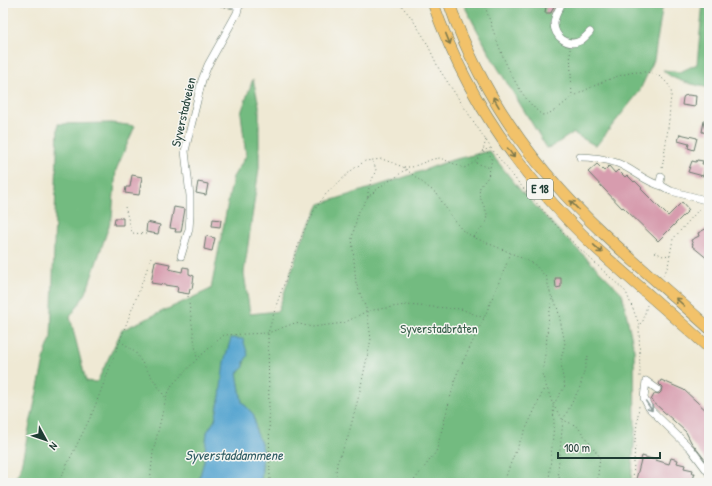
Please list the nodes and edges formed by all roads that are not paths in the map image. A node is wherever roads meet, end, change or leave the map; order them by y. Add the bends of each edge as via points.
1 (223, 3) edge
2 (433, 3) edge
3 (449, 3) edge
4 (562, 3) edge
5 (241, 4) edge
6 (590, 32) dead end
7 (580, 157) dead end
8 (661, 177) road end
9 (662, 186) junction
10 (708, 201) edge
11 (181, 256) dead end
12 (709, 328) edge
13 (709, 348) edge
14 (657, 389) dead end
15 (709, 473) edge

1 - 5 street
2 -> 13 highway, E 18 via 454,56 473,93 498,134 534,183 596,248
12 -> 3 highway, E 18 via 605,236 546,173 507,121 467,49
4 - 6 street via 554,20 554,28 560,38 569,42 581,41
5 - 11 street, Syverstadveien via 205,72 185,151 190,216
7 - 9 street via 617,163 653,184
8 - 9 street
9 - 10 street
14 -> 15 street via 646,382 644,398 649,408 691,448

